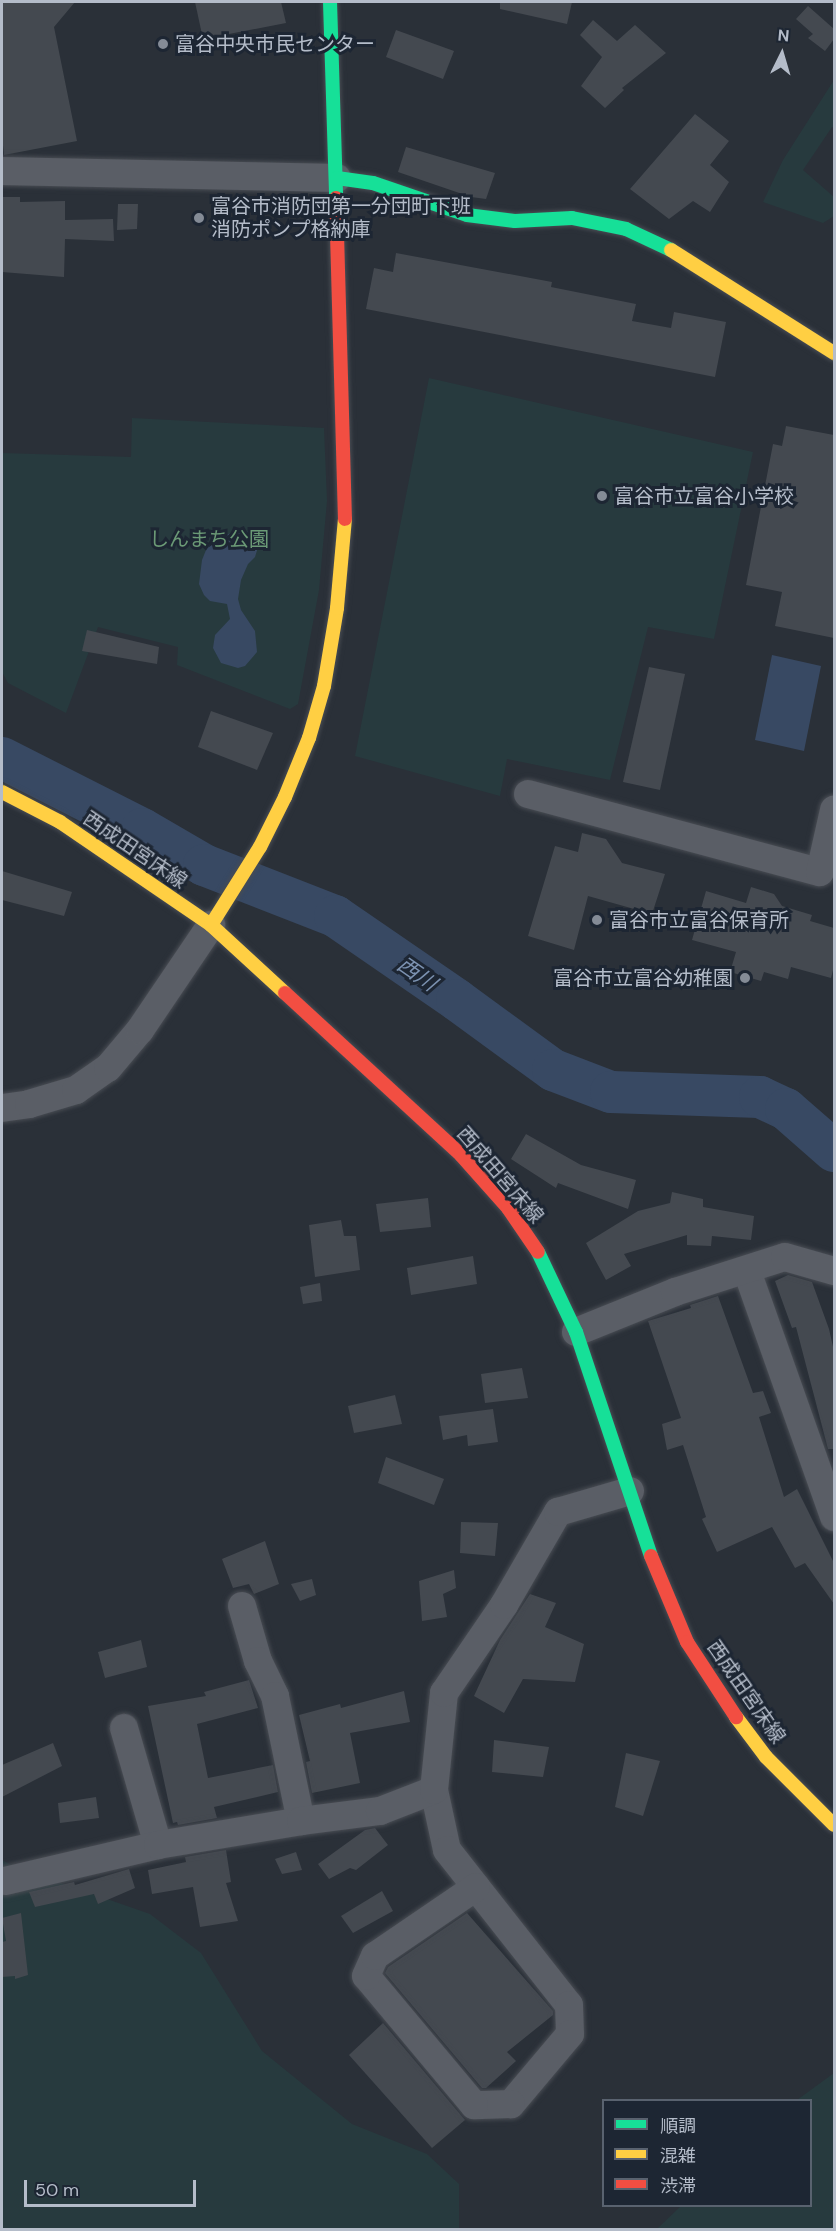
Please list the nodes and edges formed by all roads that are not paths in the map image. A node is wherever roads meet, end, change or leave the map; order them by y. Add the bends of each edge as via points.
1 (330, 2) edge
2 (2, 171) edge
3 (337, 178) junction
4 (834, 353) edge
5 (2, 792) edge
6 (528, 794) dead end
7 (834, 810) edge
8 (218, 914) junction
9 (2, 1108) edge
10 (834, 1270) edge
11 (747, 1271) junction
12 (576, 1332) junction
13 (630, 1491) junction
14 (834, 1517) edge
15 (242, 1606) dead end
16 (124, 1728) dead end
17 (434, 1790) junction
18 (301, 1821) junction
19 (834, 1825) edge
20 (158, 1845) junction
21 (5, 1881) dead end
22 (476, 1887) junction

1 - 3 street
2 - 3 street
3 - 4 street via 373,183 467,214 515,221 572,218 626,229 674,252
3 - 8 street via 345,520 337,608 324,686 309,738 260,847
5 - 8 street, 西成田宮床線
6 - 7 street via 820,872
8 - 9 street via 140,1030 108,1068 76,1090
8 - 12 street, 西成田宮床線 via 461,1155 508,1208 538,1251
10 - 11 street via 785,1257
11 - 12 street via 675,1292
11 - 14 street
12 - 13 street, 西成田宮床線
13 - 17 street via 558,1512 504,1605 444,1693
13 - 19 street, 西成田宮床線 via 656,1570 687,1641 720,1696 766,1757
15 - 18 street via 258,1661 276,1696
16 - 20 street
17 - 18 street via 380,1811
17 - 22 street via 447,1850
18 - 20 street
20 - 21 street
22 - 22 street via 569,2005 570,2034 511,2104 474,2105 366,1976 375,1956

